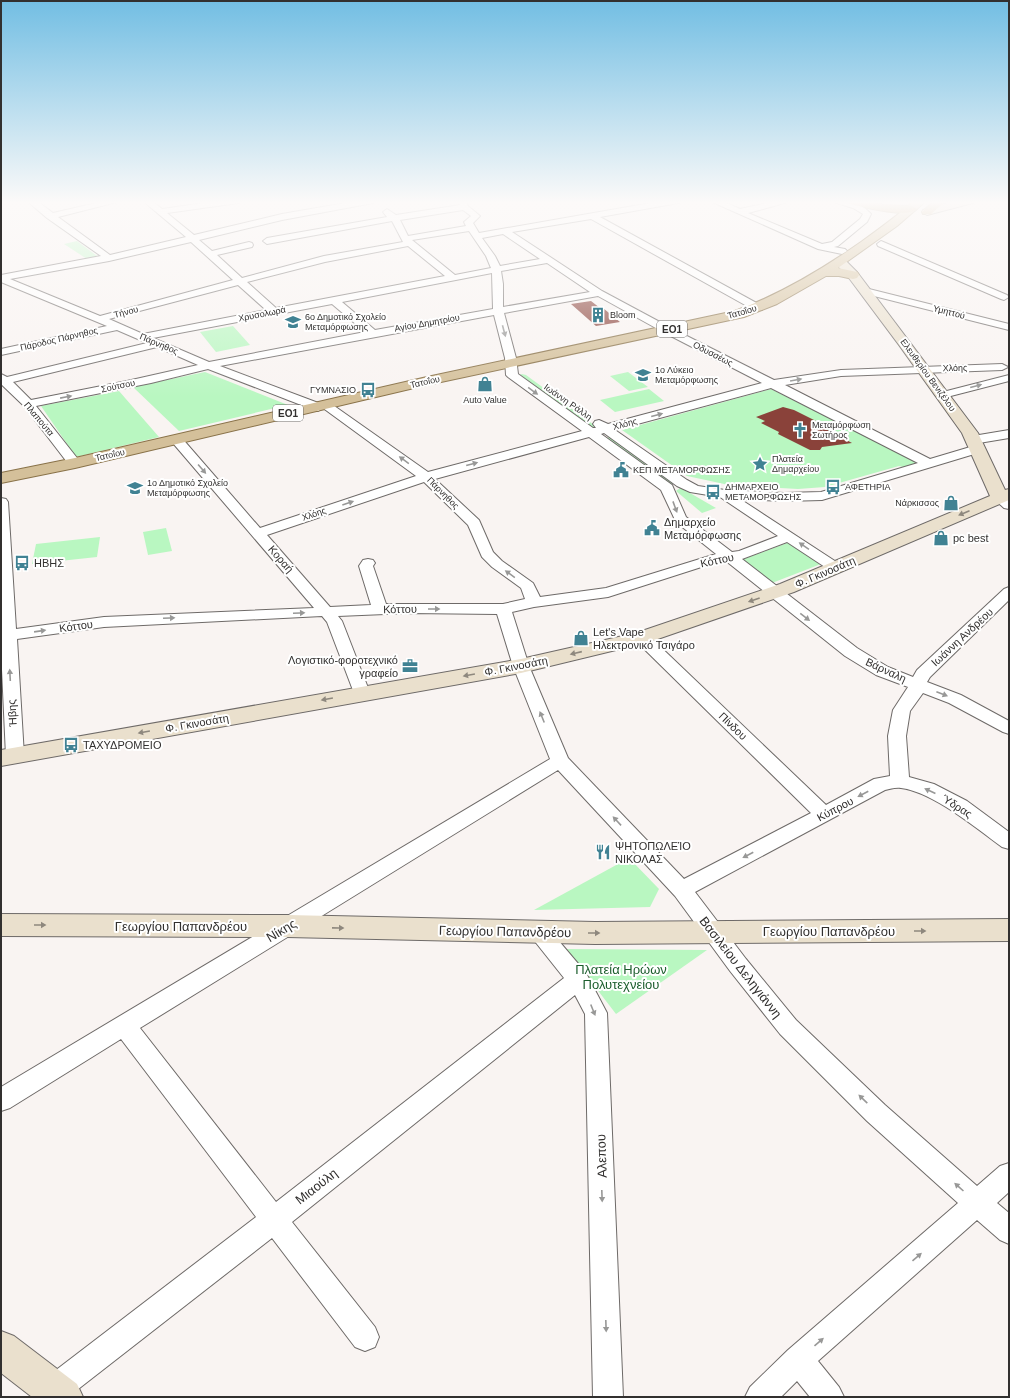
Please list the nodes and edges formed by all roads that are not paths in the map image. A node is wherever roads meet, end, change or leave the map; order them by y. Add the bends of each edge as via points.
1 (67, 266) edge
2 (224, 266) edge
3 (296, 266) edge
4 (439, 266) edge
5 (495, 266) edge
6 (512, 266) edge
7 (557, 266) edge
8 (683, 266) edge
9 (831, 266) edge
10 (848, 266) edge
11 (933, 266) edge
12 (496, 269) junction
13 (823, 273) junction
14 (853, 275) junction
15 (452, 277) junction
16 (1, 279) edge
17 (241, 281) junction
18 (865, 291) junction
19 (599, 292) junction
20 (1004, 297) dead end
21 (334, 300) junction
22 (758, 308) junction
23 (498, 310) junction
24 (273, 312) junction
25 (99, 319) junction
26 (117, 326) junction
27 (1009, 327) edge
28 (667, 330) junction
29 (372, 333) junction
30 (142, 337) junction
31 (158, 344) junction
32 (1, 352) edge
33 (513, 363) junction
34 (208, 365) junction
35 (1002, 368) dead end
36 (924, 369) junction
37 (1009, 378) edge
38 (3, 379) edge
39 (772, 384) junction
40 (943, 395) junction
41 (28, 404) junction
42 (322, 406) junction
43 (605, 429) junction
44 (590, 433) junction
45 (1009, 434) edge
46 (176, 439) junction
47 (975, 445) junction
48 (75, 463) junction
49 (930, 464) junction
50 (426, 476) junction
51 (1, 478) edge
52 (682, 483) junction
53 (667, 488) junction
54 (724, 494) junction
55 (1006, 499) edge
56 (1, 502) edge
57 (258, 533) junction
58 (789, 536) junction
59 (730, 557) junction
60 (368, 563) dead end
61 (836, 568) junction
62 (1009, 592) edge
63 (775, 593) junction
64 (534, 602) junction
65 (503, 609) junction
66 (380, 610) junction
67 (325, 612) junction
68 (4, 635) edge
69 (642, 638) junction
70 (522, 666) junction
71 (918, 685) junction
72 (362, 693) junction
73 (1009, 728) edge
74 (8, 757) edge
75 (560, 761) junction
76 (900, 781) junction
77 (824, 814) junction
78 (1009, 842) edge
79 (682, 890) junction
80 (1, 925) edge
81 (287, 926) junction
82 (1009, 930) edge
83 (540, 932) junction
84 (713, 932) junction
85 (578, 980) junction
86 (124, 1025) junction
87 (1, 1100) edge
88 (1009, 1175) edge
89 (978, 1204) junction
90 (274, 1220) junction
91 (1009, 1232) edge
92 (365, 1337) dead end
93 (1, 1349) edge
94 (798, 1360) junction
95 (58, 1394) edge
96 (608, 1397) edge
97 (760, 1397) edge
98 (829, 1397) edge

1 - 16 street
2 - 17 street
3 - 17 street, Τήνου
4 - 15 street
5 - 12 street, Ιωάννη Ράλλη
6 - 12 street, Χρυσολωρά
7 - 19 street, Οδυσσέως
8 - 22 street
9 - 13 main road, Τατοΐου / ΕΟ1
10 - 14 main road, Ελευθερίου Βενιζέλου
11 - 20 street
12 - 15 street, Χρυσολωρά
12 - 23 street, Ιωάννη Ράλλη via 499,288
13 - 14 main road via 839,272
13 - 22 main road, Τατοΐου / ΕΟ1
14 - 18 main road, Ελευθερίου Βενιζέλου
15 - 21 street, Χρυσολωρά
16 - 25 street, Πάρνηθος
17 - 24 street
17 - 25 street, Τήνου
18 - 27 street, Υμηττού
18 - 36 main road, Ελευθερίου Βενιζέλου
19 - 23 street, Αγίου Δημητρίου
19 - 28 street, Οδυσσέως
21 - 24 street, Χρυσολωρά
21 - 29 street
22 - 28 main road, Τατοΐου / ΕΟ1
23 - 29 street, Αγίου Δημητρίου
23 -> 33 street, Ιωάννη Ράλλη
24 - 30 street, Χρυσολωρά
25 - 26 street, Πάρνηθος
26 - 30 street, Πάρνηθος
26 - 32 street, Πάροδος Πάρνηθος
28 - 33 main road, Τατοΐου / ΕΟ1
28 - 39 street, Οδυσσέως
29 - 34 street, Αγίου Δημητρίου
30 - 31 street, Πάρνηθος
31 - 34 street, Πάρνηθος
31 - 38 street
33 - 42 main road, Τατοΐου / ΕΟ1
33 - 43 street, Ιωάννη Ράλλη
33 -> 44 street, Ιωάννη Ράλλη via 512,375
41 -> 34 street, Σούτσου via 121,386
34 - 42 street, Πάρνηθος
35 - 36 street, Χλόης
39 -> 36 street, Χλόης via 841,373
36 - 40 main road, Ελευθερίου Βενιζέλου
40 -> 37 street, Χλόης
38 - 41 street, Πλαπούτα
43 -> 39 street, Χλόης
39 - 49 street, Οδυσσέως
40 - 47 main road, Ελευθερίου Βενιζέλου
41 - 48 street, Πλαπούτα
42 - 46 main road, Τατοΐου / ΕΟ1
50 -> 42 street, Πάρνηθος
43 - 44 street, Χλόης
43 - 52 street, Ιωάννη Ράλλη
50 -> 44 street, Χλόης
44 - 53 street, Ιωάννη Ράλλη
45 - 47 street
46 - 48 main road, Τατοΐου / ΕΟ1
46 -> 57 street, Κοραή
47 - 49 street
47 - 55 main road, Ελευθερίου Βενιζέλου
48 - 51 main road, Τατοΐου / ΕΟ1
49 - 54 street via 822,496
57 -> 50 street, Χλόης
64 -> 50 street, Πάρνηθος via 528,586 487,554 474,524
52 - 53 street
52 - 54 street, Ιωάννη Ράλλη via 695,489
53 -> 59 street via 681,519
54 - 58 street, Ιωάννη Ράλλη
55 -> 61 main road, Φ. Γκινοσάτη
56 - 68 street, Ήβης
57 - 67 street, Κοραή
58 - 59 street, Κόττου via 742,555
61 -> 58 street, Ιωάννη Ράλλη
59 - 63 street
59 - 64 street, Κόττου via 714,558 608,592
60 - 66 street via 366,566
61 - 63 main road, Φ. Γκινοσάτη
62 - 71 street, Ιωάννη Ανδρέου via 923,674
63 -> 69 main road, Φ. Γκινοσάτη
63 -> 71 street, Βάρναλη via 850,652 882,671
64 - 65 street, Κόττου
66 -> 65 street, Κόττου
65 - 70 street
66 - 67 street, Κόττου
68 -> 67 street, Κόττου via 104,622
67 - 72 street, Κοραή via 334,620
74 -> 68 street, Ήβης
69 -> 70 main road, Φ. Γκινοσάτη
69 - 77 street, Πίνδου
70 -> 72 main road, Φ. Γκινοσάτη
75 -> 70 street, Βασιλείου Δεληγιάννη
71 -> 73 street, Βάρναλη via 955,699
71 - 76 street via 902,710 897,736
72 -> 74 main road, Φ. Γκινοσάτη
79 -> 75 street, Βασιλείου Δεληγιάννη
75 - 81 street, Νίκης
76 -> 77 street, Κύπρου via 881,784
78 -> 76 street, Ύδρας via 960,806 927,788
77 -> 79 street, Κύπρου
79 - 84 street, Βασιλείου Δεληγιάννη
80 -> 81 main road, Γεωργίου Παπανδρέου
81 -> 83 main road, Γεωργίου Παπανδρέου
81 - 86 street, Νίκης
84 -> 82 main road, Γεωργίου Παπανδρέου
83 -> 84 main road, Γεωργίου Παπανδρέου
83 - 85 street, Αλεπου
89 -> 84 street, Βασιλείου Δεληγιάννη via 876,1113 788,1027
85 - 90 street, Μιαούλη
85 -> 96 street, Αλεπου via 596,1013
86 - 87 street, Νίκης
86 - 90 street
88 - 89 street
89 - 91 street, Βασιλείου Δεληγιάννη
94 -> 89 street
90 - 92 street
90 - 95 street, Μιαούλη
93 - 95 main road
94 - 97 street
94 - 98 street

